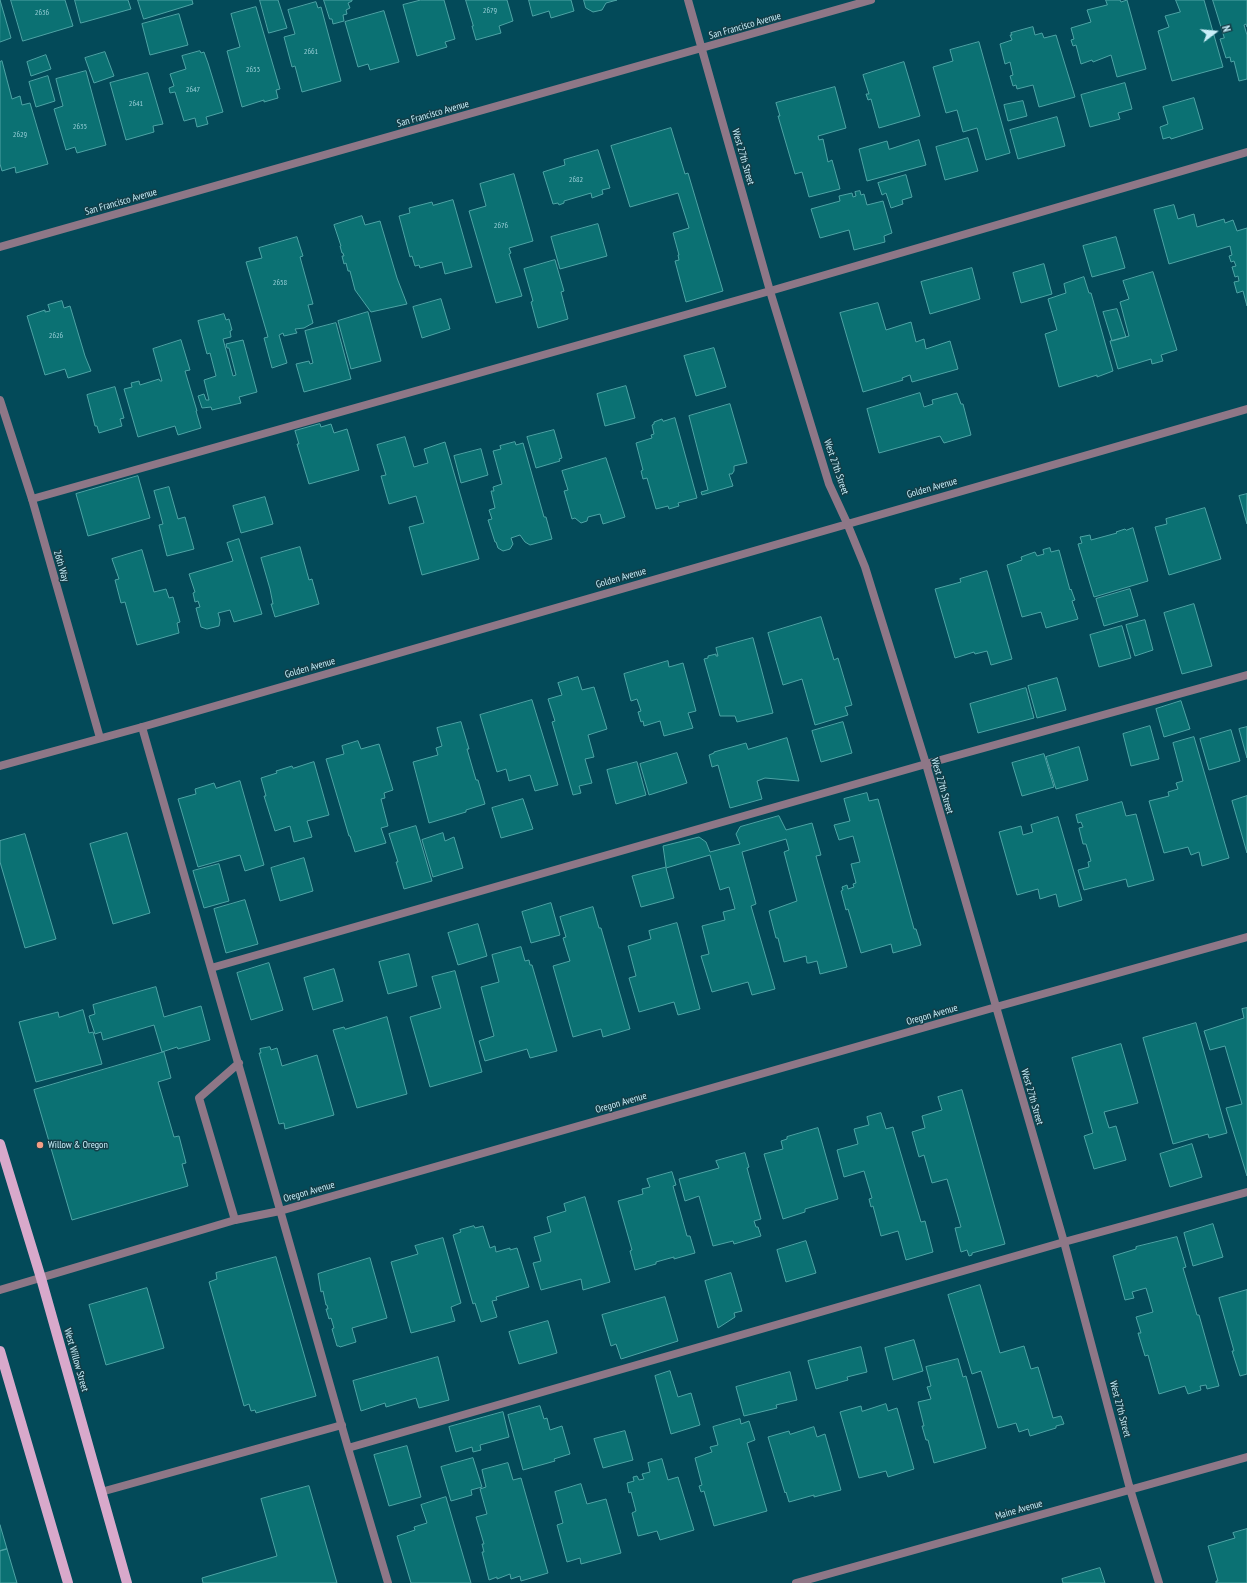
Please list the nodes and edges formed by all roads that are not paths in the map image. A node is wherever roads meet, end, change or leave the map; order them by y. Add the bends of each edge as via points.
1 (688, 0) edge
2 (871, 0) edge
3 (702, 49) junction
4 (1247, 152) edge
5 (0, 247) edge
6 (770, 291) junction
7 (0, 400) edge
8 (1247, 409) edge
9 (32, 498) junction
10 (847, 523) junction
11 (1247, 675) edge
12 (142, 727) junction
13 (100, 738) junction
14 (926, 764) junction
15 (0, 766) edge
16 (1247, 937) edge
17 (211, 968) junction
18 (996, 1007) junction
19 (239, 1063) junction
20 (0, 1144) edge
21 (1247, 1192) edge
22 (280, 1211) junction
23 (235, 1220) junction
24 (1064, 1242) junction
25 (41, 1278) junction
26 (0, 1290) edge
27 (0, 1351) edge
28 (342, 1425) junction
29 (348, 1448) junction
30 (1247, 1457) edge
31 (1130, 1489) junction
32 (101, 1492) junction
33 (68, 1583) edge
34 (127, 1583) edge
35 (388, 1583) edge
36 (796, 1583) edge
37 (1159, 1583) edge

1 - 3 street, West 27th Street
2 - 3 street, San Francisco Avenue
3 - 5 street, San Francisco Avenue
3 - 6 street, West 27th Street
4 - 6 street
6 - 9 street
6 - 10 street, West 27th Street via 829,484
7 - 9 street, 26th Way
8 - 10 street, Golden Avenue
9 - 13 street, 26th Way
10 - 12 street, Golden Avenue
10 - 14 street, West 27th Street via 865,567
11 - 14 street
12 - 13 street, Golden Avenue
12 - 17 street
13 - 15 street, Golden Avenue
14 - 17 street
14 - 18 street, West 27th Street
16 - 18 street, Oregon Avenue
17 - 19 street
18 - 22 street, Oregon Avenue
18 - 24 street, West 27th Street
19 - 22 street
19 - 23 street via 199,1098
20 - 25 main road, West Willow Street
21 - 24 street
22 - 23 street, Oregon Avenue
22 - 28 street
23 - 25 street, Oregon Avenue
24 - 29 street
24 - 31 street, West 27th Street
25 - 26 street, Oregon Avenue
25 - 32 main road, West Willow Street
27 - 33 main road
28 - 29 street
28 - 32 street
29 - 35 street
30 - 31 street, Maine Avenue
31 - 36 street, Maine Avenue
31 - 37 street, West 27th Street
32 - 34 main road, West Willow Street

